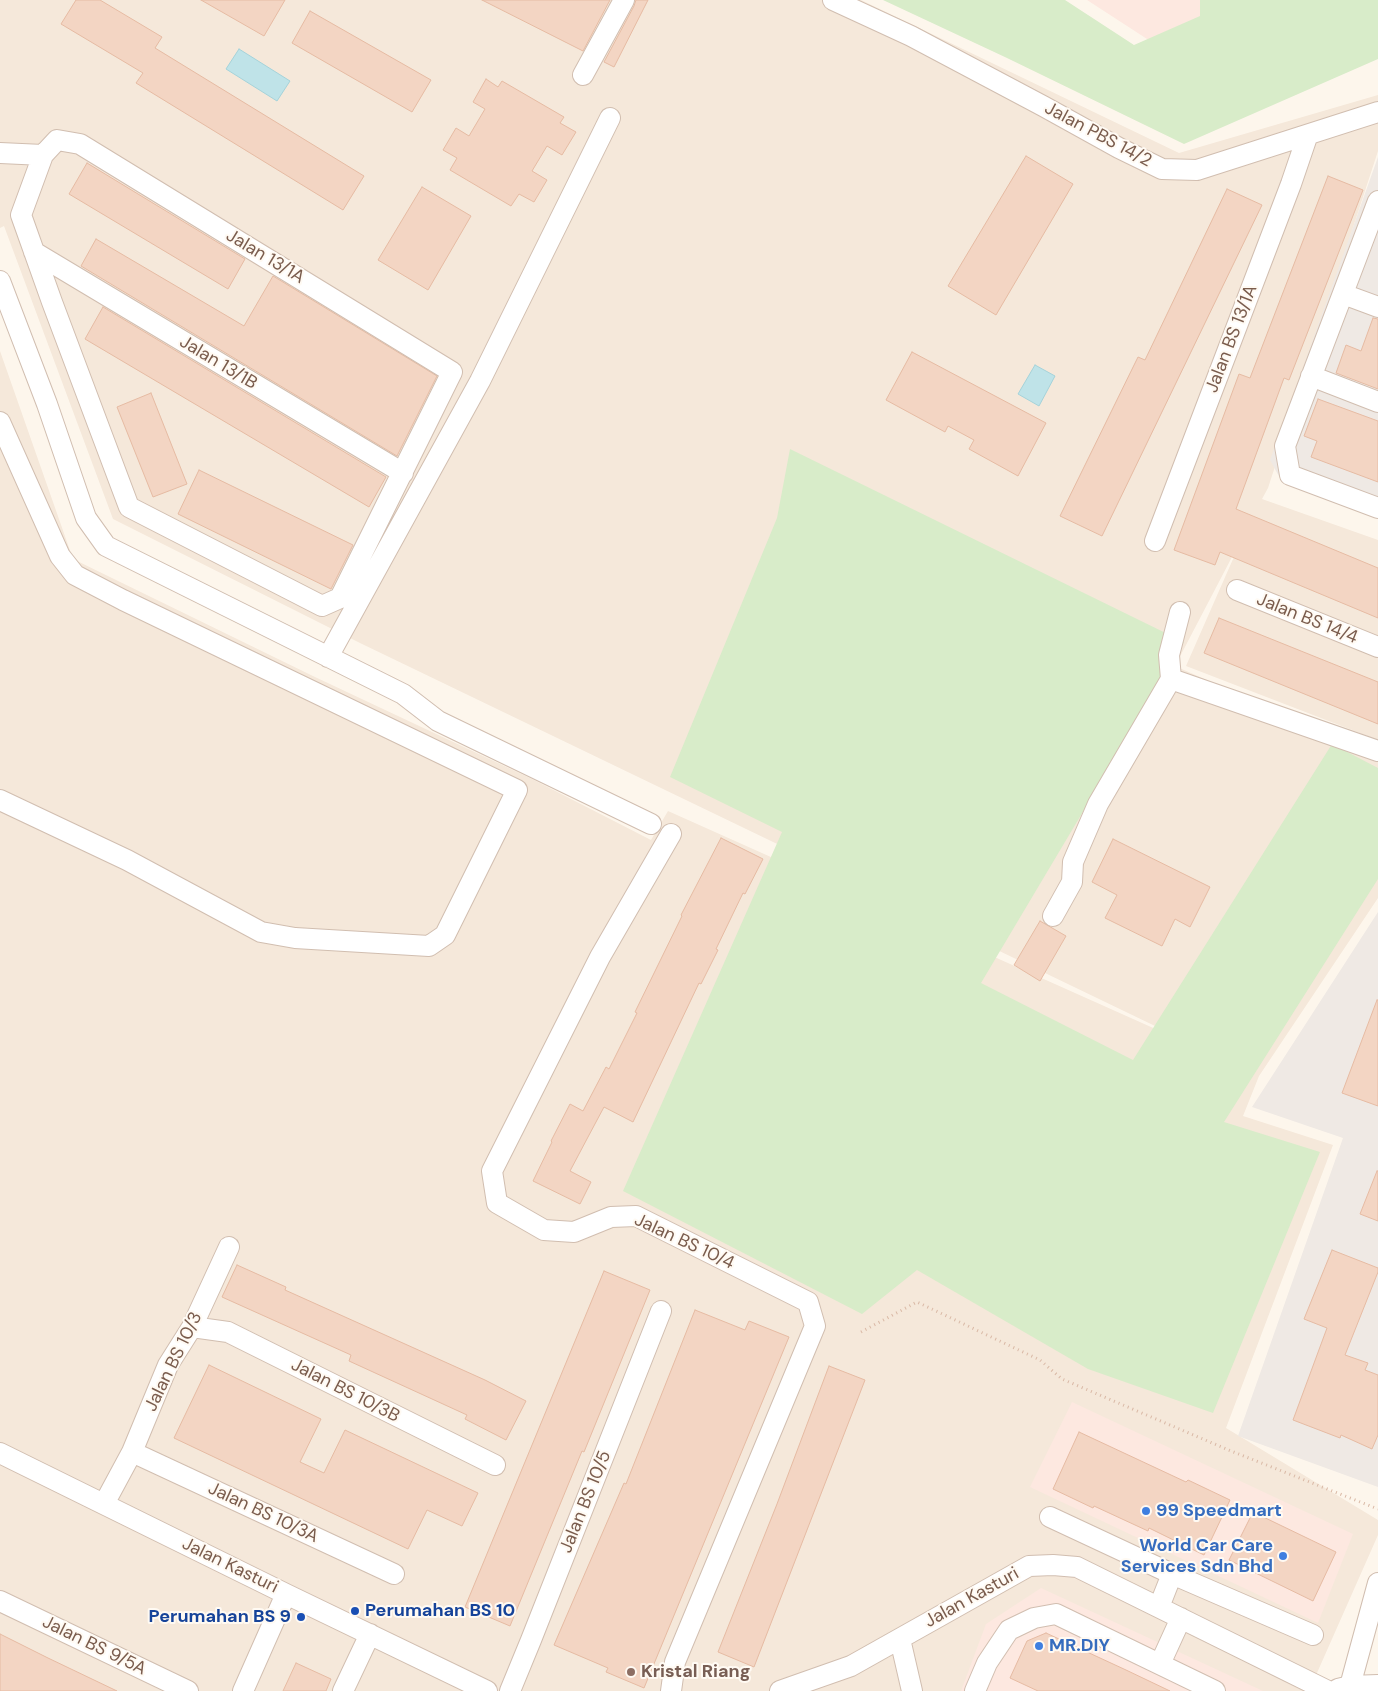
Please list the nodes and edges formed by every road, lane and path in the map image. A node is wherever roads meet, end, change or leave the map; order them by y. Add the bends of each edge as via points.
1 (624, 0) edge
2 (833, 0) edge
3 (583, 75) dead end
4 (1378, 112) edge
5 (610, 118) dead end
6 (1307, 137) junction
7 (0, 153) edge
8 (43, 155) junction
9 (1378, 204) edge
10 (34, 252) junction
11 (0, 280) edge
12 (1343, 294) junction
13 (1378, 306) edge
14 (1311, 376) junction
15 (1378, 402) edge
16 (0, 422) edge
17 (403, 473) junction
18 (1378, 508) edge
19 (1155, 541) dead end
20 (1237, 590) dead end
21 (1180, 612) dead end
22 (1378, 647) edge
23 (328, 657) junction
24 (1171, 679) junction
25 (1378, 751) edge
26 (0, 800) edge
27 (650, 824) dead end
28 (671, 834) dead end
29 (1053, 916) dead end
30 (229, 1247) dead end
31 (661, 1311) dead end
32 (192, 1326) junction
33 (861, 1332) dead end
34 (0, 1452) edge
35 (132, 1452) junction
36 (495, 1465) dead end
37 (104, 1504) junction
38 (1378, 1509) edge
39 (1050, 1517) dead end
40 (394, 1574) dead end
41 (1172, 1574) junction
42 (1378, 1583) edge
43 (286, 1594) junction
44 (0, 1600) edge
45 (1159, 1607) junction
46 (1182, 1618) junction
47 (1313, 1634) dead end
48 (376, 1638) junction
49 (900, 1639) junction
50 (1160, 1664) junction
51 (1375, 1684) edge
52 (981, 1689) edge
53 (1204, 1689) edge
54 (1336, 1689) edge
55 (188, 1691) edge
56 (243, 1691) edge
57 (343, 1691) edge
58 (358, 1691) edge
59 (487, 1691) edge
60 (510, 1691) edge
61 (671, 1691) edge
62 (780, 1691) edge
63 (912, 1691) edge

1 - 3 street
2 - 6 street, Jalan PBS 14/2 via 911,36 1162,169 1198,170
4 - 6 street, Jalan PBS 14/2
5 - 23 street via 480,381
6 - 19 street, Jalan BS 13/1A
7 - 8 street
8 - 10 street via 22,215
8 - 17 street, Jalan 13/1A via 57,140 80,144 451,370 452,374
9 - 12 street
10 - 17 street, Jalan 13/1B
10 - 17 street via 129,507 322,606 340,598
11 - 23 street via 86,518 106,546
12 - 13 street
12 - 14 street
14 - 15 street
14 - 18 street via 1285,446 1290,475
16 - 26 street via 60,556 74,575 517,790 445,935 429,946 295,938 261,932 127,860
20 - 22 street, Jalan BS 14/4
21 - 24 street via 1169,655
23 - 27 street via 403,694 438,721
24 - 25 street
24 - 29 street via 1098,804 1073,862 1072,882
28 - 61 street, Jalan BS 10/4 via 600,957 492,1171 497,1203 544,1230 574,1232 611,1217 636,1216 808,1302 816,1326 675,1662
30 - 32 street, Jalan BS 10/3
31 - 60 street, Jalan BS 10/5
32 - 35 street, Jalan BS 10/3 via 168,1365
32 - 36 street, Jalan BS 10/3B via 228,1332
33 - 38 path via 917,1302 1040,1360 1062,1379
34 - 37 street, Jalan Kasturi
35 - 37 street, Jalan BS 10/3
35 - 40 street, Jalan BS 10/3A
37 - 43 street, Jalan Kasturi
39 - 41 street
41 - 45 street
41 - 47 street
42 - 54 street
43 - 48 street, Jalan Kasturi
43 - 56 street
44 - 55 street, Jalan BS 9/5A
45 - 46 street, Jalan Kasturi
45 - 49 street, Jalan Kasturi via 1077,1568 1030,1566
46 - 50 street
46 - 54 street, Jalan Kasturi
48 - 57 street
48 - 58 street
48 - 59 street, Jalan Kasturi
49 - 62 street, Jalan Kasturi via 851,1666
49 - 63 street
50 - 52 street via 1056,1614 1034,1618 1010,1630 987,1663
50 - 53 street
51 - 54 street

